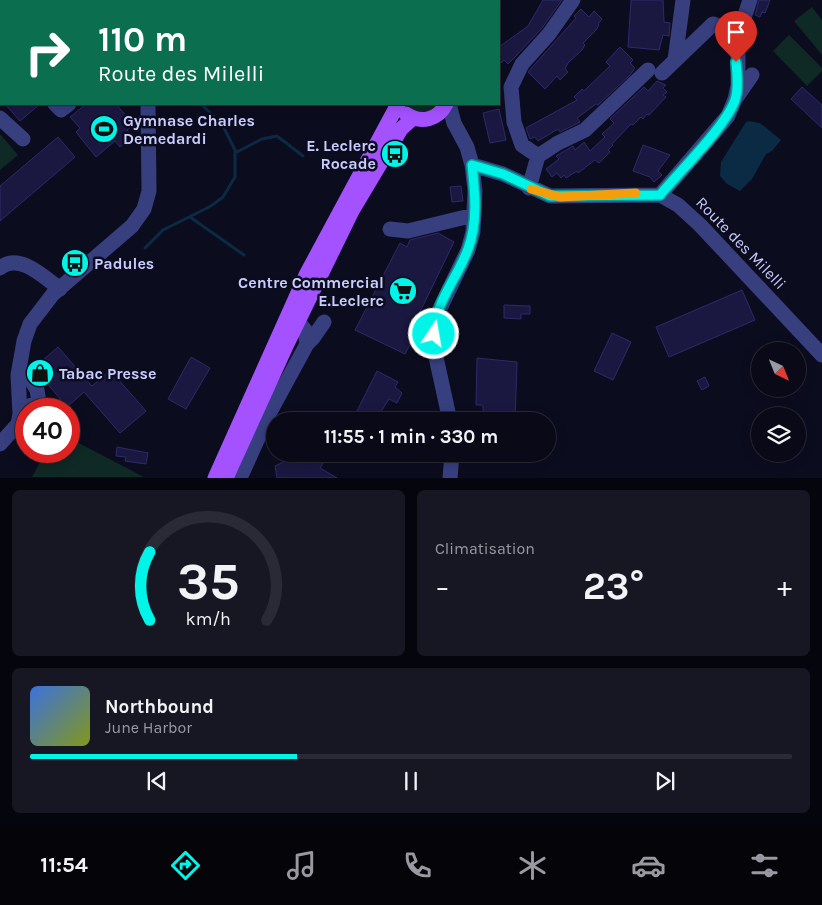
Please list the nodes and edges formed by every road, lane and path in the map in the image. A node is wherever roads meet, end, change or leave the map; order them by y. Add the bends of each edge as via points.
1 (572, 0) edge
2 (683, 0) edge
3 (750, 0) edge
4 (738, 36) junction
5 (675, 60) junction
6 (752, 75) dead end
7 (735, 99) junction
8 (56, 105) edge
9 (68, 105) edge
10 (148, 105) edge
11 (397, 105) edge
12 (399, 105) edge
13 (447, 105) edge
14 (448, 105) edge
15 (0, 118) edge
16 (413, 118) junction
17 (434, 118) junction
18 (454, 123) junction
19 (23, 139) dead end
20 (538, 156) junction
21 (472, 165) junction
22 (528, 188) junction
23 (660, 195) junction
24 (474, 215) junction
25 (390, 230) dead end
26 (0, 268) edge
27 (60, 289) junction
28 (298, 322) junction
29 (324, 322) dead end
30 (307, 344) junction
31 (822, 354) edge
32 (448, 412) edge
33 (0, 444) edge
34 (451, 462) edge
35 (215, 478) edge
36 (226, 478) edge
37 (240, 478) edge
38 (450, 478) edge

1 - 20 street via 549,34 522,64 511,87 514,122 522,145
2 - 5 street
3 - 4 street
4 - 5 street via 713,24
4 - 7 street
5 - 20 street via 655,71 585,130 558,142
6 - 7 street
7 - 23 street via 728,116
8 - 9 street via 61,110
10 - 27 street via 149,190 144,209 132,226
11 - 35 main road via 306,275
12 - 16 main road
13 - 17 main road
14 - 18 street
15 - 19 street
16 - 17 main road
16 - 28 main road via 401,129 352,211
17 - 18 street
18 - 21 street
20 - 22 street
21 - 22 street, Route des Milelli via 503,174
21 - 24 street
22 - 23 street, Route des Milelli via 560,197
23 - 31 street, Route des Milelli via 678,205 700,225
24 - 25 street via 408,231
24 - 32 street via 468,250 434,321 434,348
26 - 27 street via 6,263 18,262 38,271
27 - 33 street via 30,324 18,375 18,424
28 - 30 street via 305,330
28 - 36 main road
29 - 30 street
30 - 37 street via 270,412
34 - 38 street

